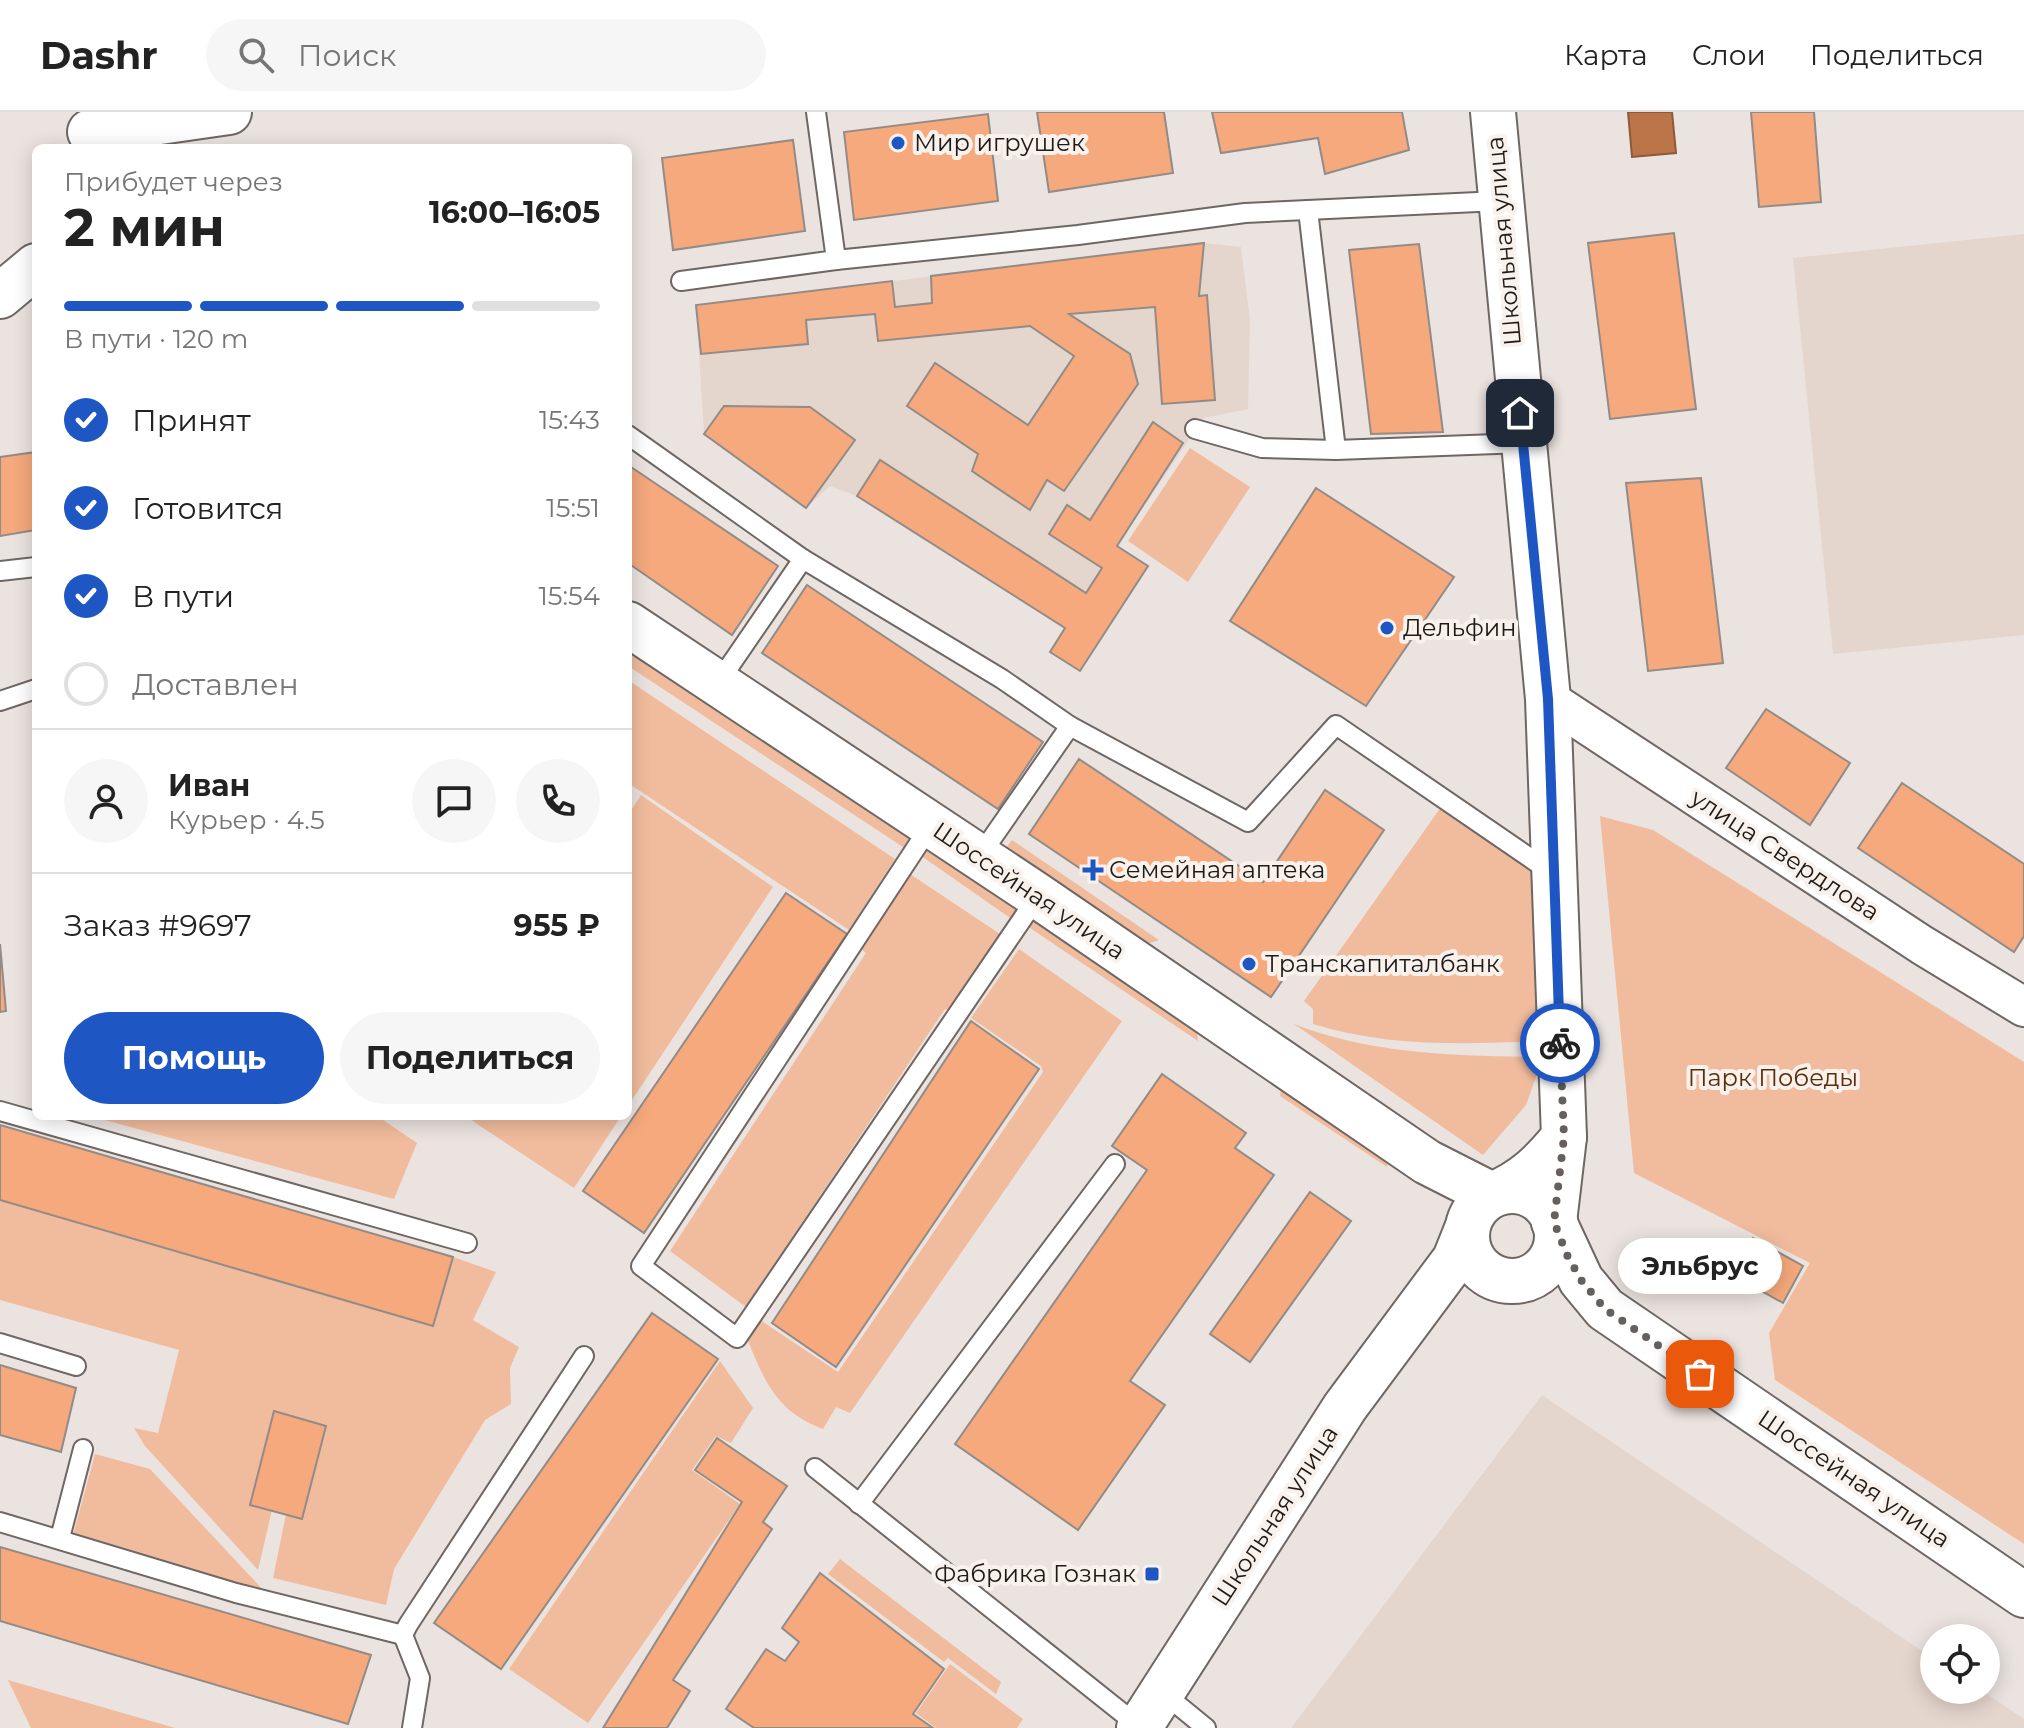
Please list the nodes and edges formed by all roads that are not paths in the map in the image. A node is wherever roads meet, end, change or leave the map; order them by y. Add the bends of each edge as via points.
1 (229, 112) edge
2 (816, 112) edge
3 (1493, 112) edge
4 (88, 131) edge
5 (1499, 201) junction
6 (1308, 210) junction
7 (836, 260) junction
8 (32, 269) edge
9 (681, 281) dead end
10 (0, 296) edge
11 (1195, 429) dead end
12 (632, 438) edge
13 (1523, 443) junction
14 (1336, 450) junction
15 (803, 559) junction
16 (32, 567) edge
17 (0, 571) edge
18 (632, 629) edge
19 (718, 683) junction
20 (32, 690) edge
21 (1548, 699) junction
22 (0, 701) edge
23 (1070, 726) junction
24 (931, 825) junction
25 (979, 857) junction
26 (1554, 875) junction
27 (1038, 896) junction
28 (2024, 1007) edge
29 (0, 1111) edge
30 (1564, 1137) junction
31 (1115, 1164) dead end
32 (1480, 1212) junction
33 (1554, 1222) junction
34 (467, 1243) dead end
35 (1511, 1282) junction
36 (1605, 1309) junction
37 (1421, 1310) junction
38 (0, 1343) edge
39 (584, 1356) dead end
40 (76, 1366) dead end
41 (83, 1449) dead end
42 (815, 1468) dead end
43 (859, 1504) junction
44 (0, 1522) edge
45 (60, 1538) junction
46 (2024, 1595) edge
47 (403, 1635) junction
48 (1147, 1715) edge
49 (412, 1728) edge
50 (1206, 1728) edge

1 - 4 street
2 - 7 lane
3 - 5 street, Школьная улица
5 - 6 lane
5 - 13 street, Школьная улица
6 - 7 lane
6 - 14 lane
7 - 9 lane
8 - 10 street
11 - 14 lane via 1262,448
12 - 15 lane
13 - 14 lane
13 - 21 street, Школьная улица
15 - 19 lane
15 - 23 lane
16 - 17 lane
18 - 19 street, Шоссейная улица
19 - 24 street, Шоссейная улица
20 - 22 lane
21 - 26 street, Школьная улица
21 - 28 street, улица Свердлова
23 - 25 lane
23 - 26 lane via 1248,822 1336,725
24 - 25 street, Шоссейная улица
24 - 27 lane via 641,1266 737,1338
25 - 27 street, Шоссейная улица
26 - 30 street, Школьная улица
27 - 32 street, Шоссейная улица via 1427,1162
29 - 34 lane
30 - 32 street via 1539,1168
30 - 33 street, Школьная улица
31 - 43 lane
32 - 33 street via 1522,1192 1546,1207
32 - 35 street via 1467,1245 1482,1270
32 - 37 street, Школьная улица
33 - 35 street via 1556,1248 1550,1261 1539,1272
33 - 36 street via 1581,1280
35 - 36 street
35 - 37 street via 1455,1294
36 - 46 street, Шоссейная улица
37 - 48 street, Школьная улица via 1345,1407
38 - 40 lane
39 - 47 lane
41 - 45 lane
42 - 43 lane
43 - 48 lane
44 - 45 lane
45 - 47 lane via 236,1593
47 - 49 lane via 420,1678
48 - 50 lane

